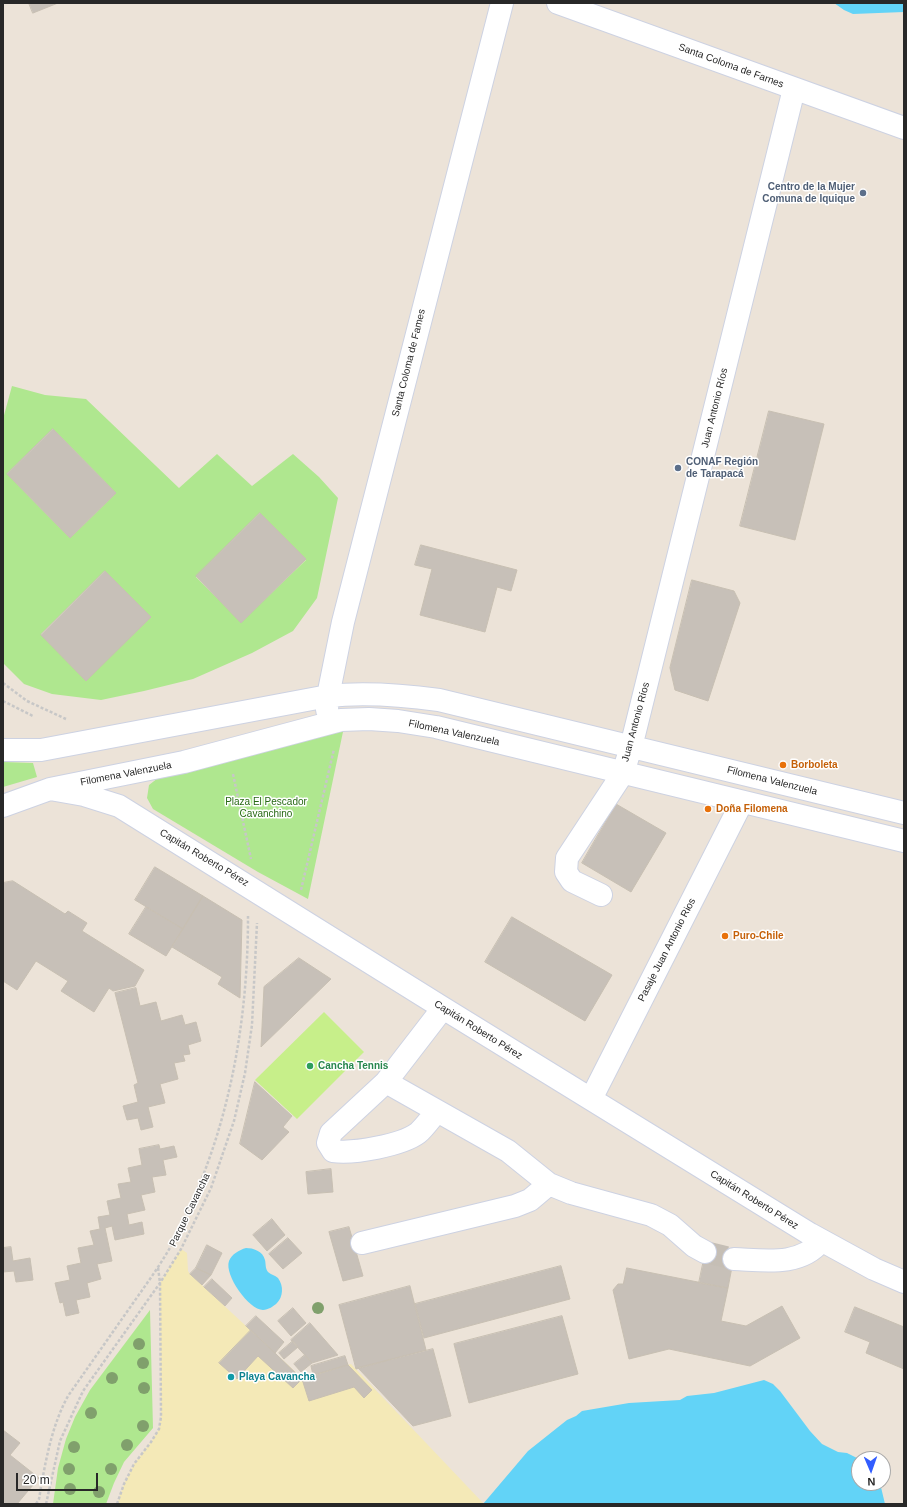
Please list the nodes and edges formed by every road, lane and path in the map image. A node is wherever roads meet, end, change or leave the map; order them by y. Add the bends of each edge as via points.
1 (502, 3) edge
2 (558, 3) edge
3 (794, 89) junction
4 (904, 128) edge
5 (3, 683) edge
6 (328, 696) junction
7 (3, 701) edge
8 (33, 716) dead end
9 (334, 722) junction
10 (85, 743) junction
11 (631, 747) junction
12 (3, 750) edge
13 (232, 770) dead end
14 (623, 773) junction
15 (50, 789) junction
16 (742, 802) junction
17 (3, 806) edge
18 (904, 814) edge
19 (904, 841) edge
20 (245, 855) dead end
21 (295, 886) dead end
22 (253, 889) junction
23 (301, 890) junction
24 (601, 895) dead end
25 (295, 916) junction
26 (443, 1008) junction
27 (386, 1082) junction
28 (591, 1099) junction
29 (437, 1111) junction
30 (549, 1184) junction
31 (821, 1241) junction
32 (362, 1243) dead end
33 (705, 1252) tunnel mouth
34 (734, 1259) tunnel mouth
35 (158, 1268) junction
36 (904, 1282) edge
37 (160, 1283) junction
38 (36, 1504) edge
39 (46, 1504) edge
40 (117, 1504) edge

1 - 6 street, Santa Coloma de Fames via 345,614
2 - 3 street, Santa Coloma de Farnes
3 - 4 street, Santa Coloma de Farnes
3 - 11 street, Juan Antonio Ríos
5 - 10 path via 27,701 64,717
6 - 9 street, Santa Coloma de Fames
6 - 10 street, Filomena Valenzuela
6 - 11 street, Filomena Valenzuela via 399,695 439,700
7 - 8 path
9 - 14 street, Filomena Valenzuela via 369,719 436,727
9 - 15 street, Filomena Valenzuela via 184,762
9 - 23 path
10 - 12 street, Filomena Valenzuela via 41,750
11 - 14 street, Juan Antonio Ríos
11 - 18 street, Filomena Valenzuela
13 - 20 path via 251,860
14 - 16 street, Filomena Valenzuela
14 - 24 street, Juan Antonio Ríos via 567,858 566,872 572,881
15 - 17 street, Filomena Valenzuela
15 - 22 street, Capitán Roberto Pérez via 84,795 119,806
16 - 19 street, Filomena Valenzuela
16 - 28 street, Pasaje Juan Antonio Rios
21 - 23 path
22 - 25 street, Capitán Roberto Pérez
22 - 35 path via 242,1026 224,1113 214,1149 201,1181 172,1245
22 - 37 path, Parque Cavancha via 252,1025 234,1120 211,1188 181,1249
23 - 25 path
25 - 26 street, Capitán Roberto Pérez
26 - 27 street
26 - 28 street, Capitán Roberto Pérez
27 - 29 street
27 - 29 street via 331,1133 328,1143 334,1151 344,1152 399,1143 419,1132
28 - 31 street, Capitán Roberto Pérez
29 - 30 street via 508,1151
30 - 32 street via 530,1200 515,1206
30 - 33 street via 571,1193 651,1215 670,1225
31 - 34 street via 815,1249 785,1261
31 - 36 street, Capitán Roberto Pérez
35 - 37 path
35 - 38 path via 62,1407 51,1440
37 - 39 path, Parque Cavancha via 83,1391 60,1441
37 - 40 path via 160,1429 134,1464

